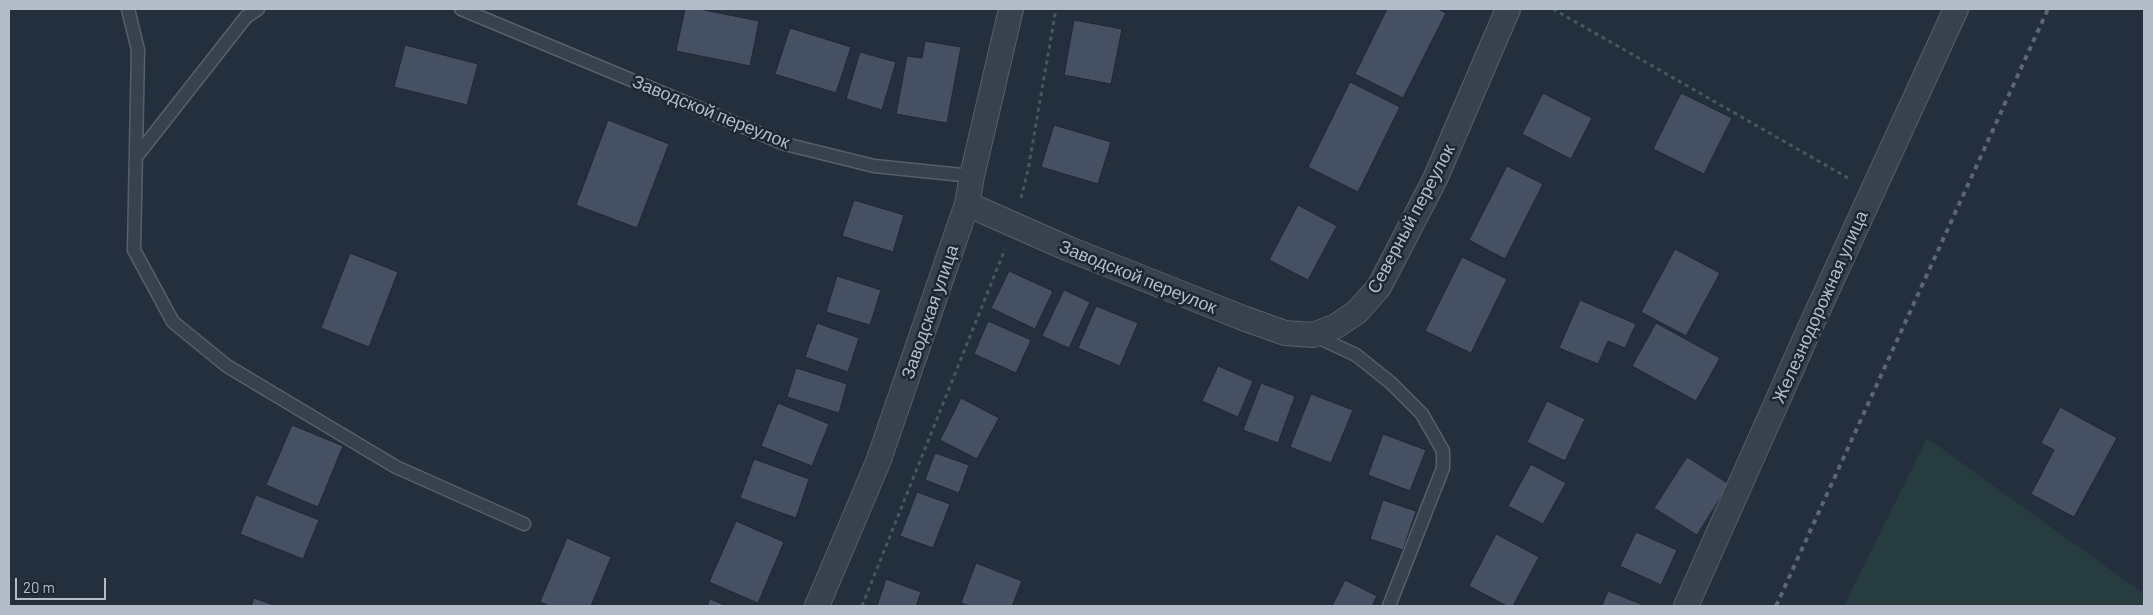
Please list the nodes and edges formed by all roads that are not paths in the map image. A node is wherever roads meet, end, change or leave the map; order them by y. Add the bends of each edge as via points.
1 (128, 9) edge
2 (258, 9) edge
3 (461, 9) edge
4 (1011, 9) edge
5 (1508, 9) edge
6 (1956, 9) edge
7 (136, 157) junction
8 (972, 176) junction
9 (967, 204) junction
10 (1313, 335) junction
11 (524, 524) dead end
12 (817, 606) edge
13 (1389, 606) edge
14 (1686, 606) edge

1 - 7 lane via 138,50
2 - 7 lane via 246,16
3 - 8 lane, Заводской переулок via 785,144 874,166
4 - 8 street, Заводская улица
5 - 10 street, Северный переулок via 1435,179 1379,287 1358,312
6 - 14 street, Железнодорожная улица
7 - 11 lane via 134,250 173,322 227,366 396,467
8 - 9 street, Заводская улица
9 - 10 street, Заводской переулок via 1243,318 1285,333
9 - 12 street, Заводская улица via 878,462
10 - 13 lane via 1356,355 1391,383 1422,414 1443,451 1443,468

